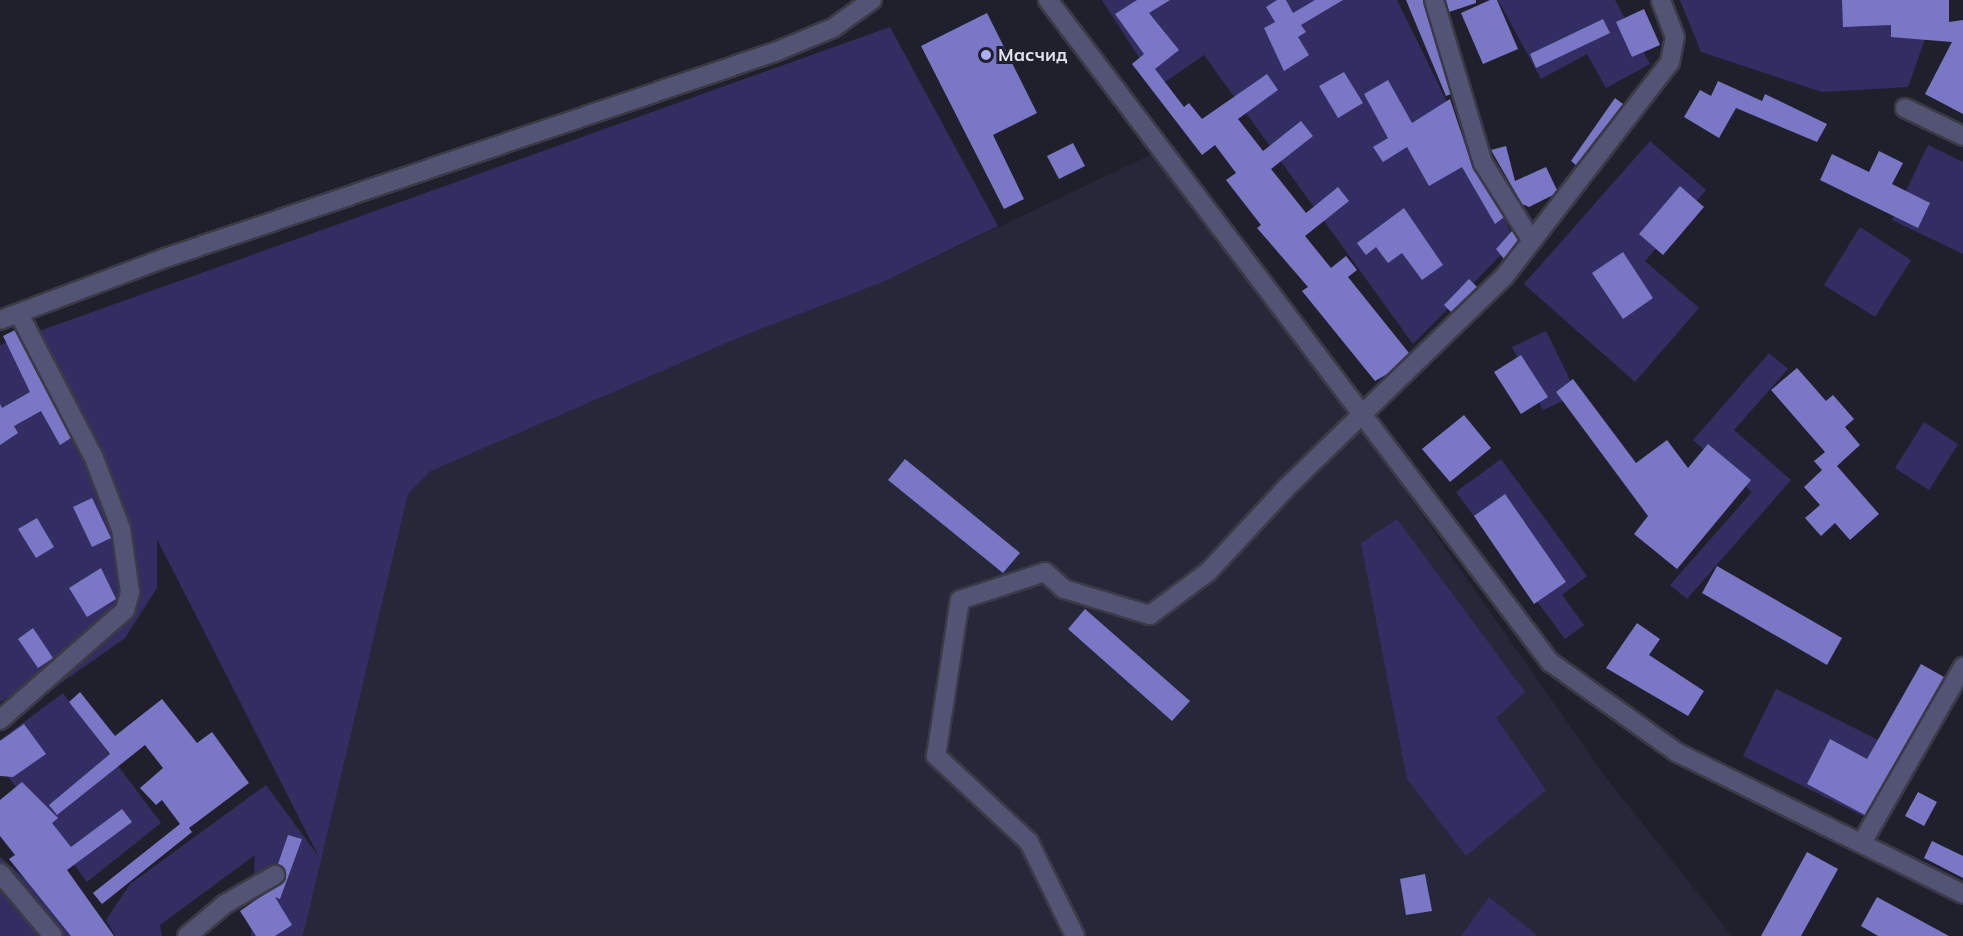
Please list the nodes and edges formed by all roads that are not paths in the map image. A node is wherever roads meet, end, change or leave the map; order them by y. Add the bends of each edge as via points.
1 (872, 0) edge
2 (1048, 0) edge
3 (1434, 0) edge
4 (1661, 0) edge
5 (1905, 108) dead end
6 (1963, 136) edge
7 (1532, 241) junction
8 (19, 314) junction
9 (0, 320) edge
10 (1365, 416) junction
11 (1963, 667) edge
12 (0, 720) edge
13 (1863, 841) junction
14 (0, 873) edge
15 (275, 875) dead end
16 (1963, 894) edge
17 (53, 936) edge
18 (187, 936) edge
19 (1075, 936) edge

1 - 8 street via 833,28 776,52 165,258
2 - 10 street
3 - 7 street via 1483,163
4 - 7 street via 1675,37 1670,62
5 - 6 street
7 - 10 street via 1504,277
8 - 9 street
8 - 12 street via 94,458 121,529 130,592 125,610
10 - 13 street via 1524,632 1575,684 1676,753
10 - 19 street via 1285,489 1208,572 1150,615 1064,589 1045,572 960,600 936,756 1029,842
11 - 13 street
13 - 16 street
14 - 17 street
15 - 18 street via 225,904

